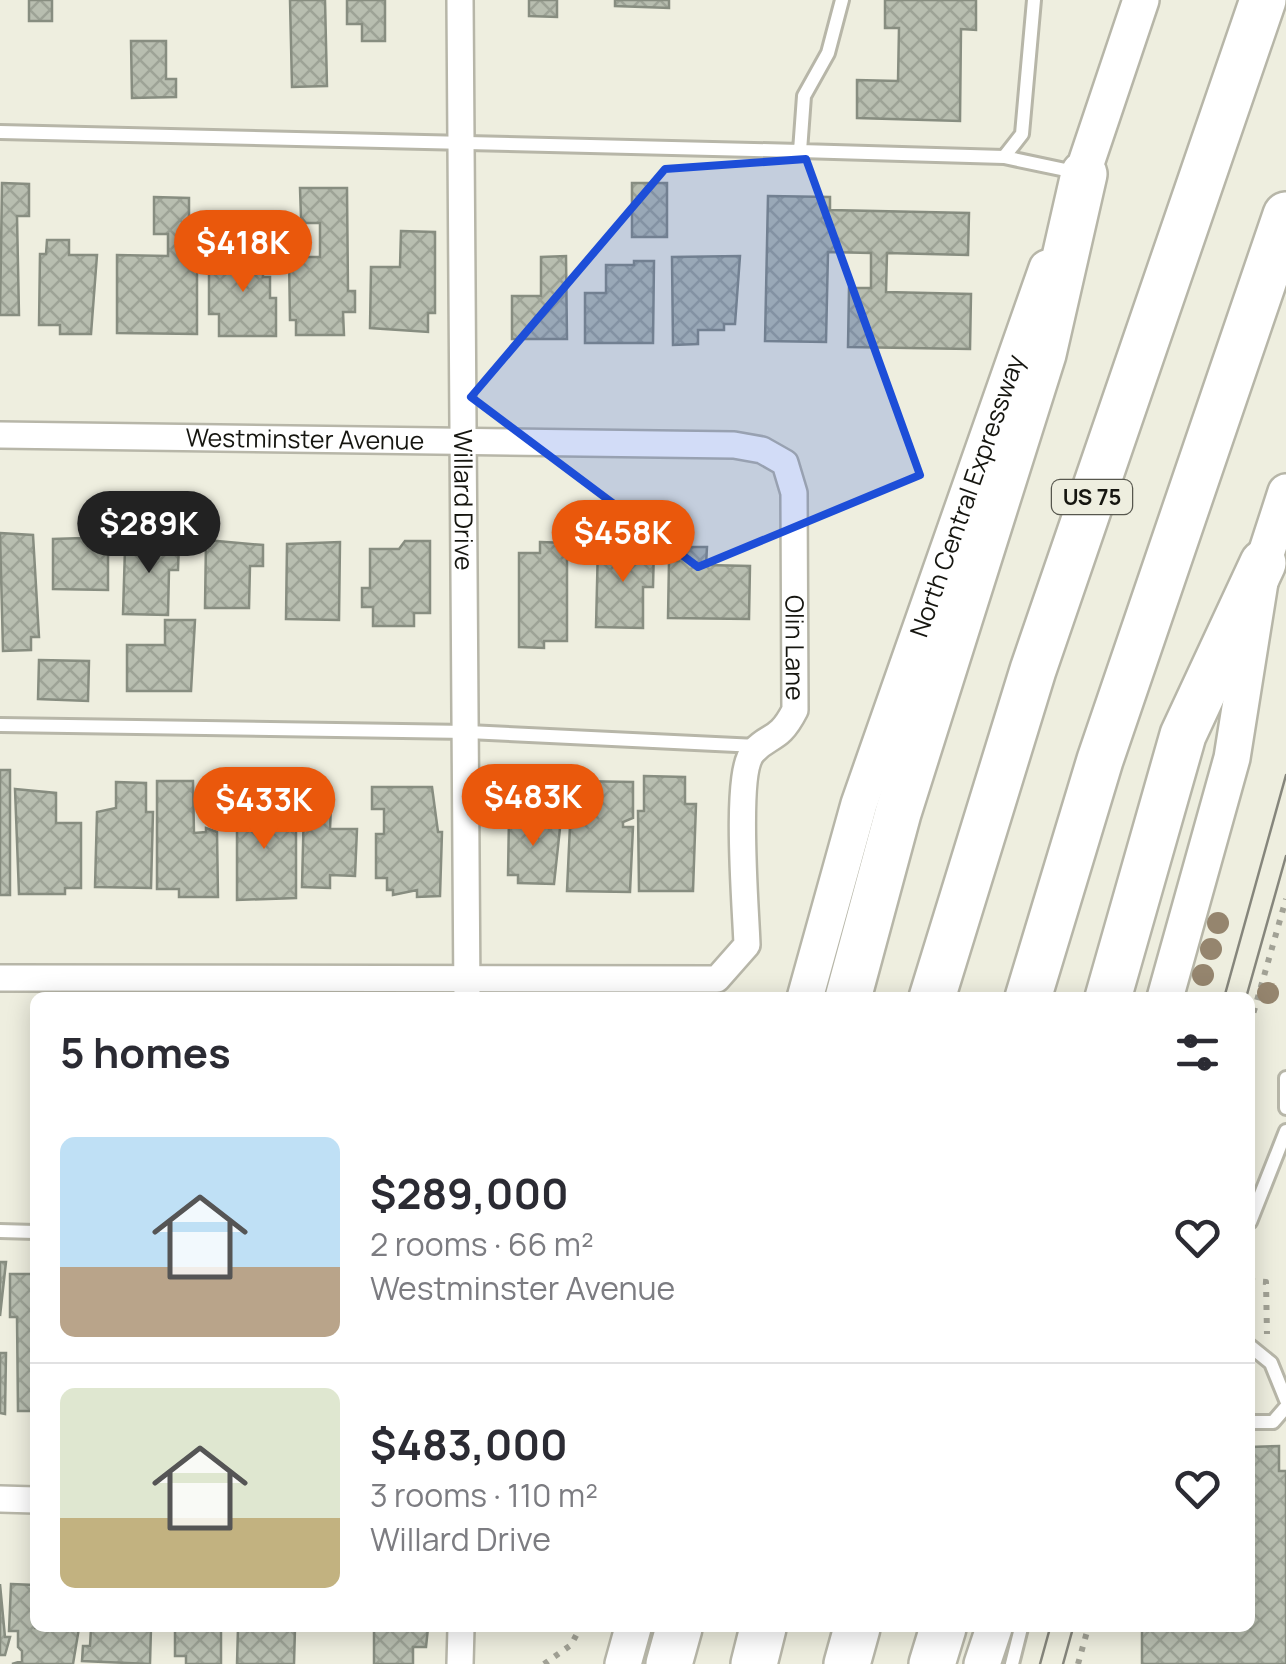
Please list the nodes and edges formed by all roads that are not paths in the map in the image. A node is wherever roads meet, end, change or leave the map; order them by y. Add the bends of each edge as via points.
1 (460, 0) edge
2 (842, 0) edge
3 (1034, 0) edge
4 (1263, 0) edge
5 (1143, 4) edge
6 (0, 132) edge
7 (461, 140) junction
8 (800, 151) junction
9 (1004, 156) junction
10 (1084, 174) junction
11 (1286, 215) edge
12 (0, 434) edge
13 (465, 442) junction
14 (785, 463) joint
15 (1286, 492) edge
16 (1263, 562) junction
17 (0, 725) edge
18 (468, 732) junction
19 (764, 746) junction
20 (0, 978) edge
21 (467, 988) edge
22 (670, 988) edge
23 (807, 992) edge
24 (850, 992) edge
25 (934, 992) edge
26 (1030, 992) edge
27 (1110, 992) edge
28 (1167, 992) edge
29 (1286, 1078) edge
30 (1286, 1108) edge
31 (1286, 1130) edge
32 (1255, 1209) edge
33 (0, 1231) edge
34 (30, 1232) edge
35 (1255, 1350) edge
36 (1286, 1404) edge
37 (1255, 1422) edge
38 (0, 1500) edge
39 (30, 1500) edge
40 (461, 1632) edge
41 (632, 1632) edge
42 (678, 1632) edge
43 (762, 1632) edge
44 (856, 1632) edge
45 (941, 1632) edge
46 (993, 1632) edge
47 (1020, 1632) edge
48 (460, 1664) edge
49 (623, 1664) edge
50 (669, 1664) edge
51 (754, 1664) edge
52 (847, 1664) edge
53 (932, 1664) edge
54 (982, 1664) edge
55 (1012, 1664) edge

1 - 7 street, Willard Drive
2 - 8 lane via 828,53 804,96
3 - 9 lane via 1022,134
4 - 25 highway, US 75 via 1033,670
5 - 10 main road, North Central Expressway
6 - 7 lane
7 - 8 lane
7 - 13 street, Willard Drive
8 - 9 lane
9 - 10 lane
10 - 23 main road, North Central Expressway via 1023,328 865,786
10 - 24 highway via 1043,354 898,813
11 - 26 highway via 1100,760
12 - 13 street, Westminster Avenue
13 - 14 street, Westminster Avenue via 734,445
13 - 18 street, Willard Drive
14 - 19 street, Olin Lane via 794,493 795,710 782,734
15 - 16 main road
16 - 27 highway via 1183,734
16 - 28 main road via 1232,758
17 - 18 lane
18 - 19 lane
18 - 21 street, Willard Drive
19 - 22 street, Olin Lane via 752,753 742,779 747,945 718,980
20 - 21 street
21 - 22 street
29 - 30 lane
31 - 32 lane
33 - 34 lane
35 - 36 lane via 1271,1363
36 - 37 lane via 1272,1422
38 - 39 street
40 - 48 street
41 - 49 main road
42 - 50 highway
43 - 51 highway
44 - 52 highway
45 - 53 highway
46 - 54 main road
47 - 55 lane

